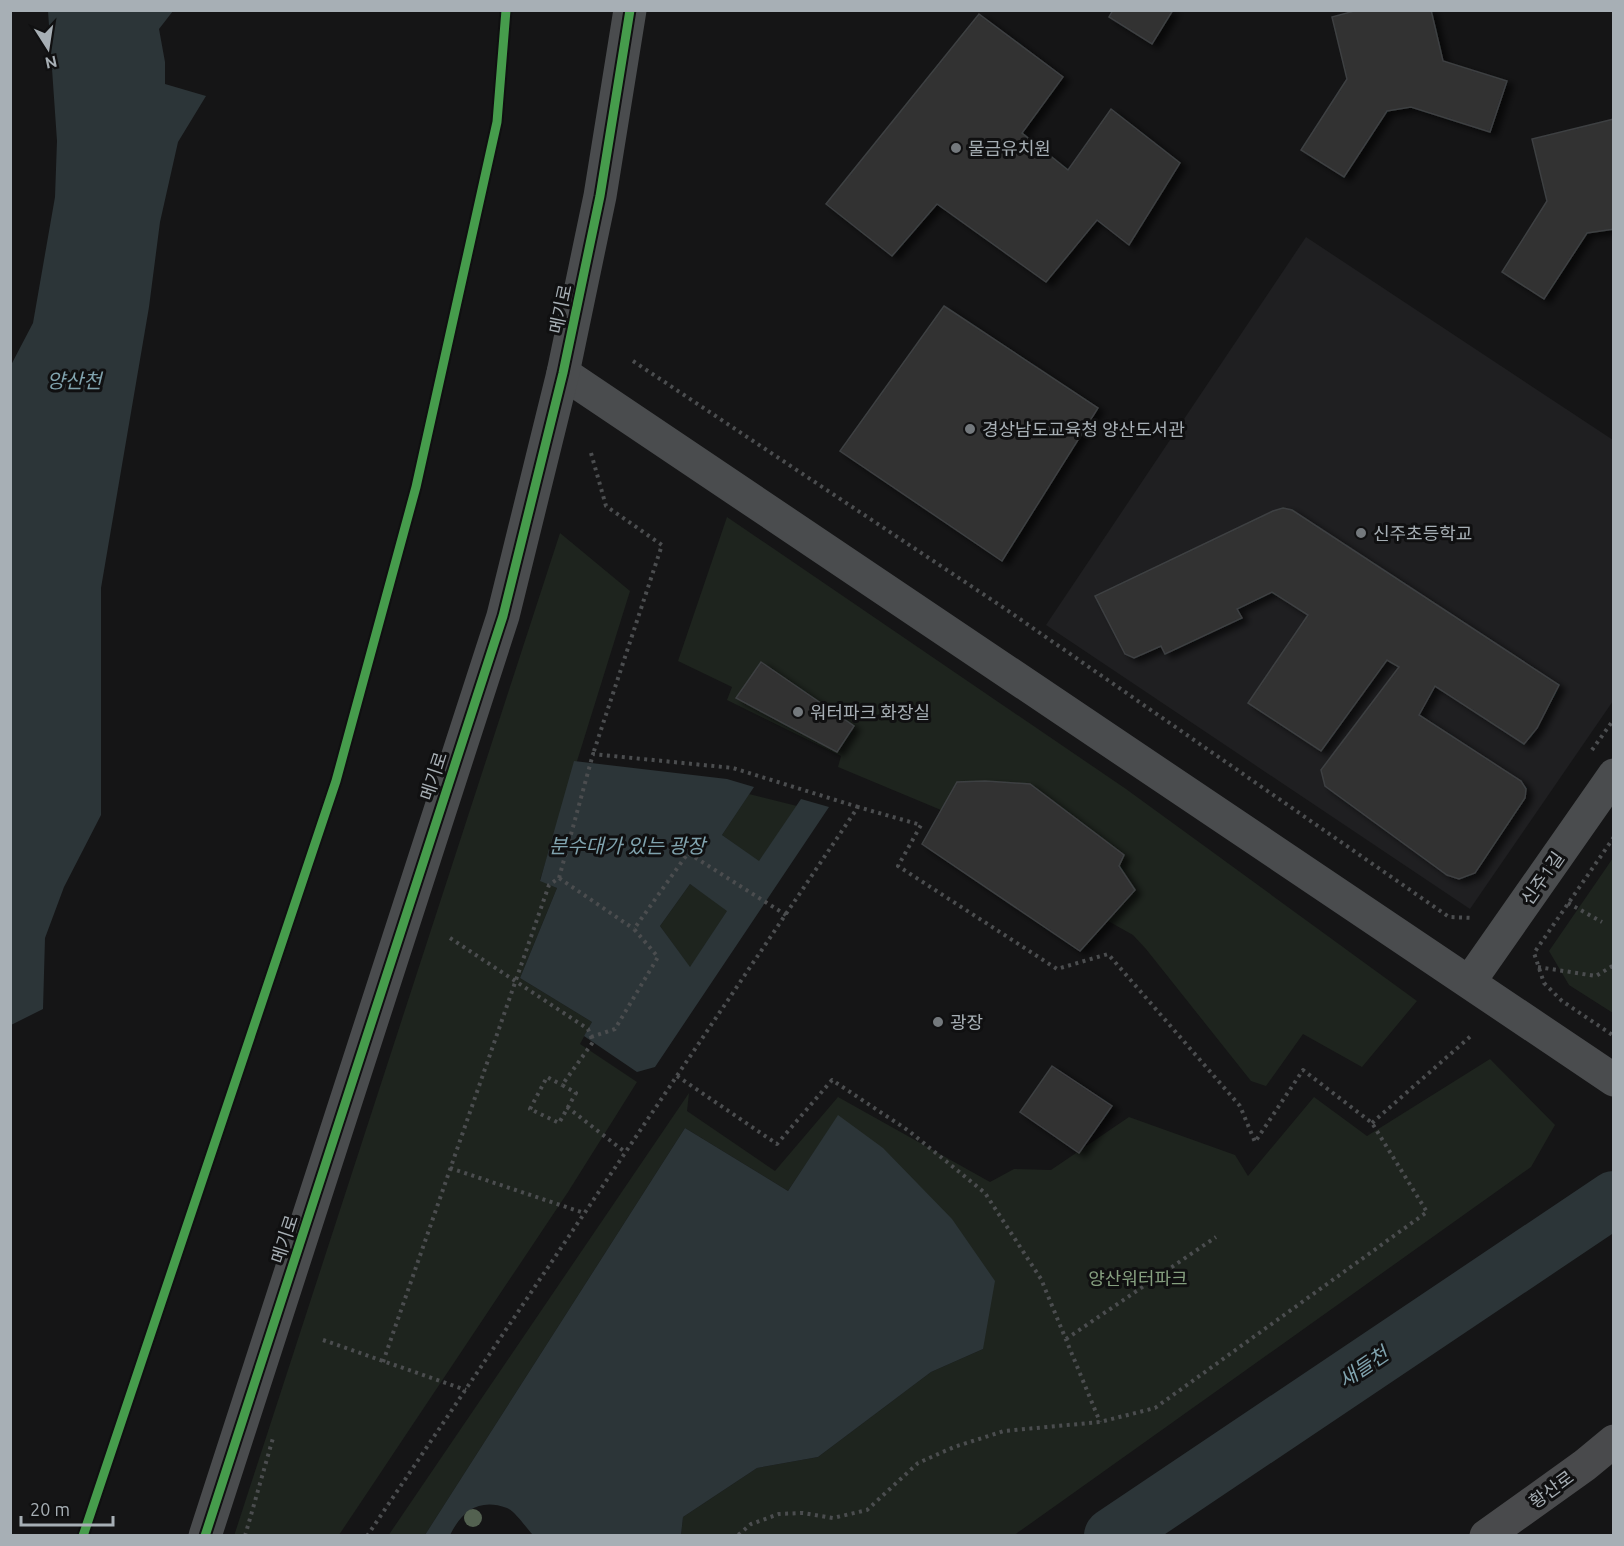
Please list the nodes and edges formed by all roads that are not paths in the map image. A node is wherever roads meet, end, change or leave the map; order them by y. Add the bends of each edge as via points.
1 (630, 10) edge
2 (563, 373) junction
3 (1600, 767) edge
4 (1470, 981) junction
5 (1614, 1080) edge
6 (1614, 1441) edge
7 (205, 1536) edge
8 (1486, 1536) edge

1 - 2 street, 메기로 via 600,196
2 - 4 street
2 - 7 street, 메기로 via 503,616
3 - 4 street, 신주1길
4 - 5 street
6 - 8 main road, 황산로

